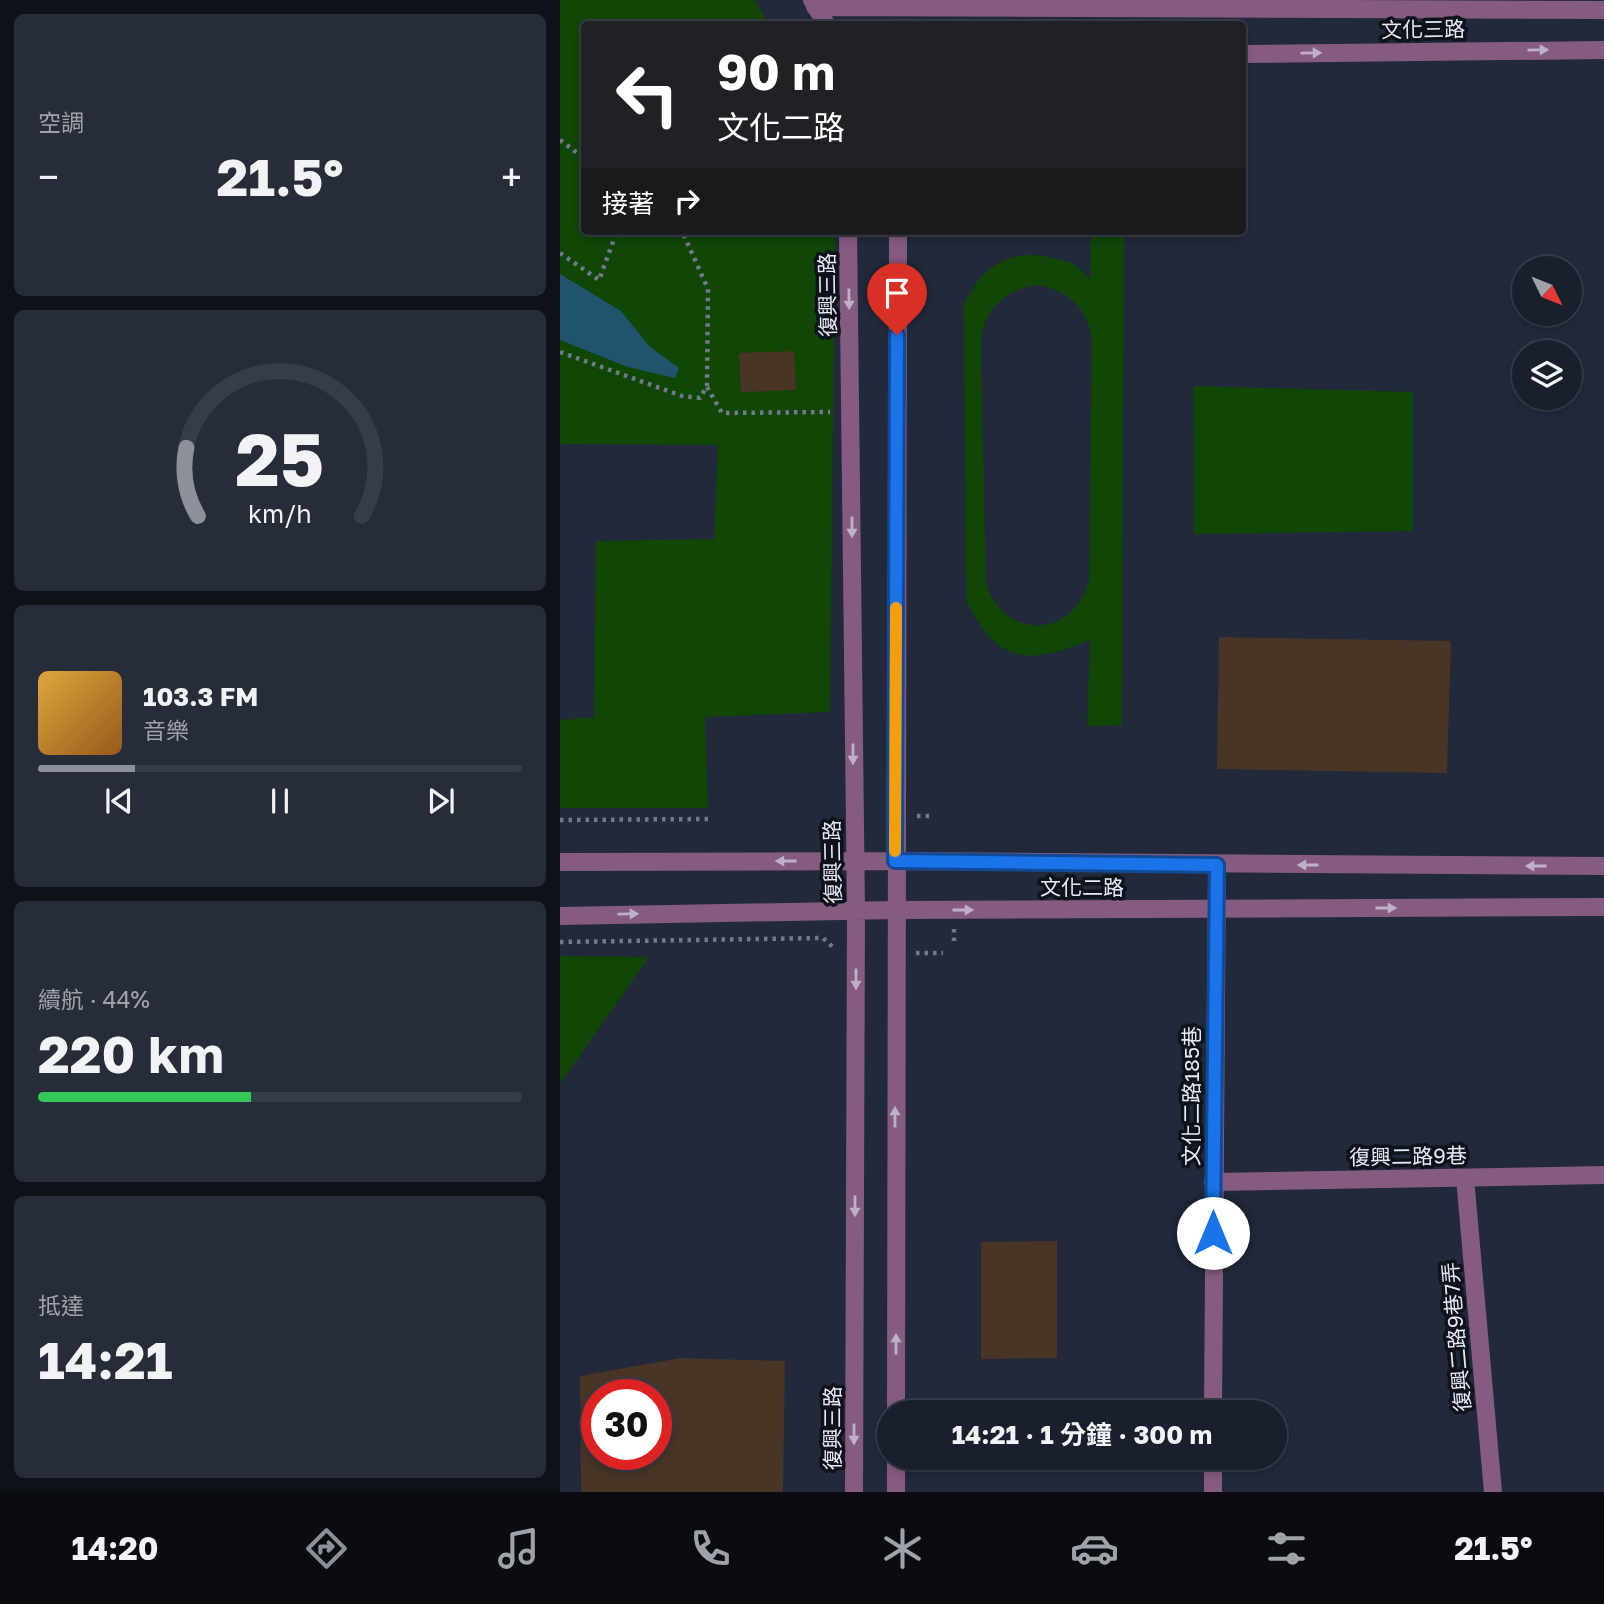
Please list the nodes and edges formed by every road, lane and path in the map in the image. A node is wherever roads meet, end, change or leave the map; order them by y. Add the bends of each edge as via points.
1 (813, 4) edge
2 (1604, 10) edge
3 (824, 21) edge
4 (1604, 50) edge
5 (1246, 54) edge
6 (560, 140) edge
7 (581, 156) edge
8 (616, 235) edge
9 (684, 235) edge
10 (849, 235) edge
11 (898, 235) edge
12 (560, 253) edge
13 (560, 352) edge
14 (707, 386) junction
15 (851, 412) junction
16 (708, 819) dead end
17 (560, 820) edge
18 (854, 861) junction
19 (895, 861) junction
20 (560, 862) edge
21 (1217, 865) junction
22 (1604, 866) edge
23 (1604, 907) edge
24 (1215, 909) junction
25 (895, 910) junction
26 (856, 911) junction
27 (560, 916) edge
28 (560, 942) edge
29 (839, 953) dead end
30 (1604, 1175) edge
31 (1465, 1178) junction
32 (1213, 1182) junction
33 (896, 1400) edge
34 (1213, 1400) edge
35 (896, 1470) edge
36 (1213, 1470) edge
37 (854, 1492) edge
38 (896, 1492) edge
39 (1213, 1492) edge
40 (1493, 1492) edge

1 - 2 street, 文化三路
1 - 3 street
5 -> 4 street, 文化三路
6 - 7 path
8 - 12 path via 599,280
9 - 14 path via 708,289
10 -> 15 street, 復興三路
11 - 19 street
13 - 14 path via 682,396 700,398
14 - 15 path via 722,412
15 -> 18 street, 復興三路
16 - 17 path
18 - 19 street, 文化二路
18 -> 20 street, 文化二路
18 - 26 street, 復興三路
19 - 21 street, 文化二路
19 - 25 street
22 -> 21 street, 文化二路
21 - 24 street, 文化二路185巷
24 -> 23 street, 文化二路
25 -> 24 street, 文化二路
24 - 32 street, 文化二路185巷
25 - 26 street, 文化二路
33 -> 25 street
27 -> 26 street, 文化二路
26 -> 37 street, 復興三路
28 - 29 path via 823,938
30 - 31 street, 復興二路9巷
31 - 32 street, 復興二路9巷
31 - 40 street, 復興二路9巷7弄
32 - 34 street, 文化二路185巷
35 - 38 street
36 - 39 street

